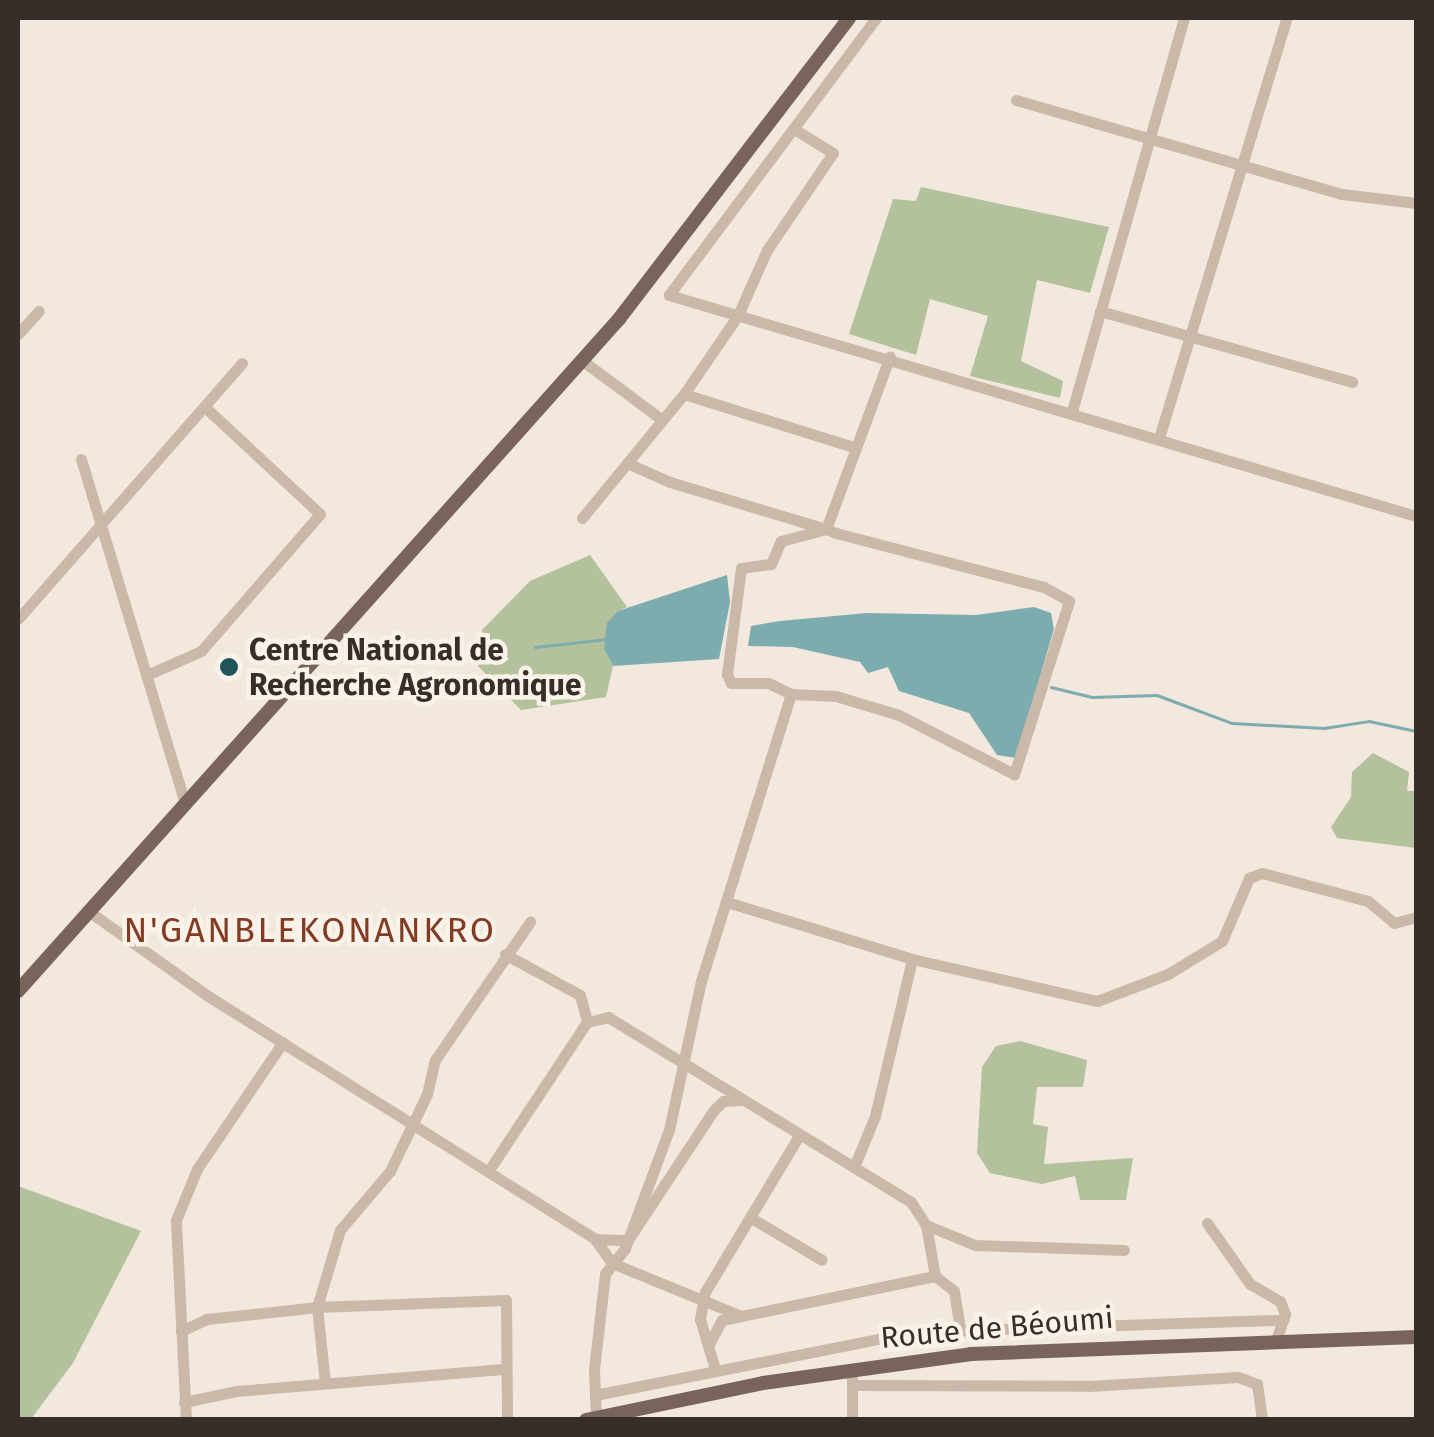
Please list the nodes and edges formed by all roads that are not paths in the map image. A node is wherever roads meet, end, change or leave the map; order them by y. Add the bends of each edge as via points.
1 (849, 18) edge
2 (876, 18) edge
3 (1184, 18) edge
4 (1288, 18) edge
5 (1016, 100) dead end
6 (794, 129) junction
7 (1150, 140) junction
8 (1238, 167) junction
9 (1416, 202) edge
10 (1100, 310) junction
11 (39, 311) dead end
12 (738, 315) junction
13 (18, 334) edge
14 (1189, 338) junction
15 (890, 356) junction
16 (583, 361) junction
17 (242, 363) dead end
18 (1352, 382) dead end
19 (684, 394) junction
20 (205, 406) junction
21 (1072, 411) junction
22 (660, 419) junction
23 (1159, 438) junction
24 (856, 448) junction
25 (81, 459) dead end
26 (627, 463) junction
27 (1416, 516) edge
28 (582, 518) dead end
29 (103, 525) junction
30 (826, 529) junction
31 (18, 619) edge
32 (149, 674) junction
33 (792, 694) junction
34 (186, 803) junction
35 (727, 902) junction
36 (87, 910) junction
37 (1416, 917) edge
38 (530, 922) dead end
39 (505, 954) junction
40 (912, 960) junction
41 (18, 991) edge
42 (588, 1022) junction
43 (283, 1042) junction
44 (681, 1061) junction
45 (744, 1101) junction
46 (414, 1122) junction
47 (798, 1137) junction
48 (854, 1167) junction
49 (488, 1170) junction
50 (751, 1218) junction
51 (1208, 1223) dead end
52 (926, 1225) junction
53 (595, 1239) junction
54 (628, 1240) junction
55 (1124, 1250) dead end
56 (822, 1260) dead end
57 (612, 1263) junction
58 (934, 1276) junction
59 (702, 1302) junction
60 (317, 1307) junction
61 (740, 1314) junction
62 (1284, 1320) junction
63 (960, 1328) junction
64 (181, 1332) junction
65 (1416, 1337) edge
66 (1276, 1340) junction
67 (709, 1344) junction
68 (506, 1369) junction
69 (850, 1369) junction
70 (714, 1370) junction
71 (325, 1383) junction
72 (853, 1385) junction
73 (595, 1395) junction
74 (184, 1402) junction
75 (591, 1418) edge
76 (186, 1420) edge
77 (508, 1420) edge
78 (852, 1420) edge
79 (1262, 1420) edge

1 - 16 main road via 746,159
2 - 6 street
3 - 7 street
4 - 8 street
5 - 7 street
6 - 12 street via 833,152 767,250
6 - 12 street via 670,296
7 - 8 street
7 - 10 street
8 - 9 street via 1370,202
8 - 14 street
10 - 14 street
10 - 21 street
11 - 13 street
12 - 15 street
12 - 19 street
14 - 18 street
14 - 23 street
15 - 21 street
15 - 24 street
16 - 22 street
16 - 34 main road
17 - 20 street
19 - 22 street
19 - 24 street
20 - 29 street
20 - 32 street via 320,514 195,656
21 - 23 street
22 - 26 street
23 - 27 street
24 - 30 street
25 - 29 street
26 - 28 street
26 - 30 street
29 - 31 street
29 - 32 street
30 - 33 street via 781,542 771,564 741,568 738,582 732,684 768,683
30 - 33 street via 1044,587 1068,600 1014,774 899,715 836,696
32 - 34 street
33 - 35 street
34 - 36 main road
35 - 40 street
35 - 44 street
36 - 41 main road
36 - 43 street
37 - 40 street via 1394,923 1368,901 1262,873 1249,878 1222,941 1168,974 1098,1001
38 - 39 street
39 - 42 street via 580,995
39 - 46 street via 435,1060
40 - 48 street via 875,1116
42 - 44 street via 608,1017
42 - 49 street
43 - 46 street
43 - 64 street via 184,1194 172,1234
44 - 45 street
44 - 54 street via 669,1130
45 - 47 street
45 - 54 street via 723,1101 712,1111
46 - 49 street
46 - 60 street via 376,1191 343,1222
47 - 48 street
47 - 50 street
48 - 52 street via 911,1202
49 - 53 street
50 - 56 street
50 - 59 street
51 - 62 street via 1250,1284 1280,1300
52 - 55 street via 975,1245
52 - 58 street
53 - 54 street
53 - 57 street
54 - 57 street
57 - 59 street
57 - 73 street via 598,1315
58 - 61 street
58 - 63 street via 954,1291
59 - 61 street
59 - 67 street
60 - 64 street via 207,1319
60 - 68 street via 506,1300
60 - 71 street
61 - 67 street via 722,1320
62 - 63 street
62 - 66 street
63 - 70 street
64 - 74 street
65 - 66 main road, Route de Béoumi
66 - 69 main road, Route de Béoumi via 988,1353
67 - 70 street
68 - 71 street
68 - 77 street
69 - 72 street
69 - 75 main road, Route de Béoumi
70 - 73 street
71 - 74 street
72 - 78 street
72 - 79 street via 1090,1386 1238,1377 1256,1384
73 - 75 street
74 - 76 street

